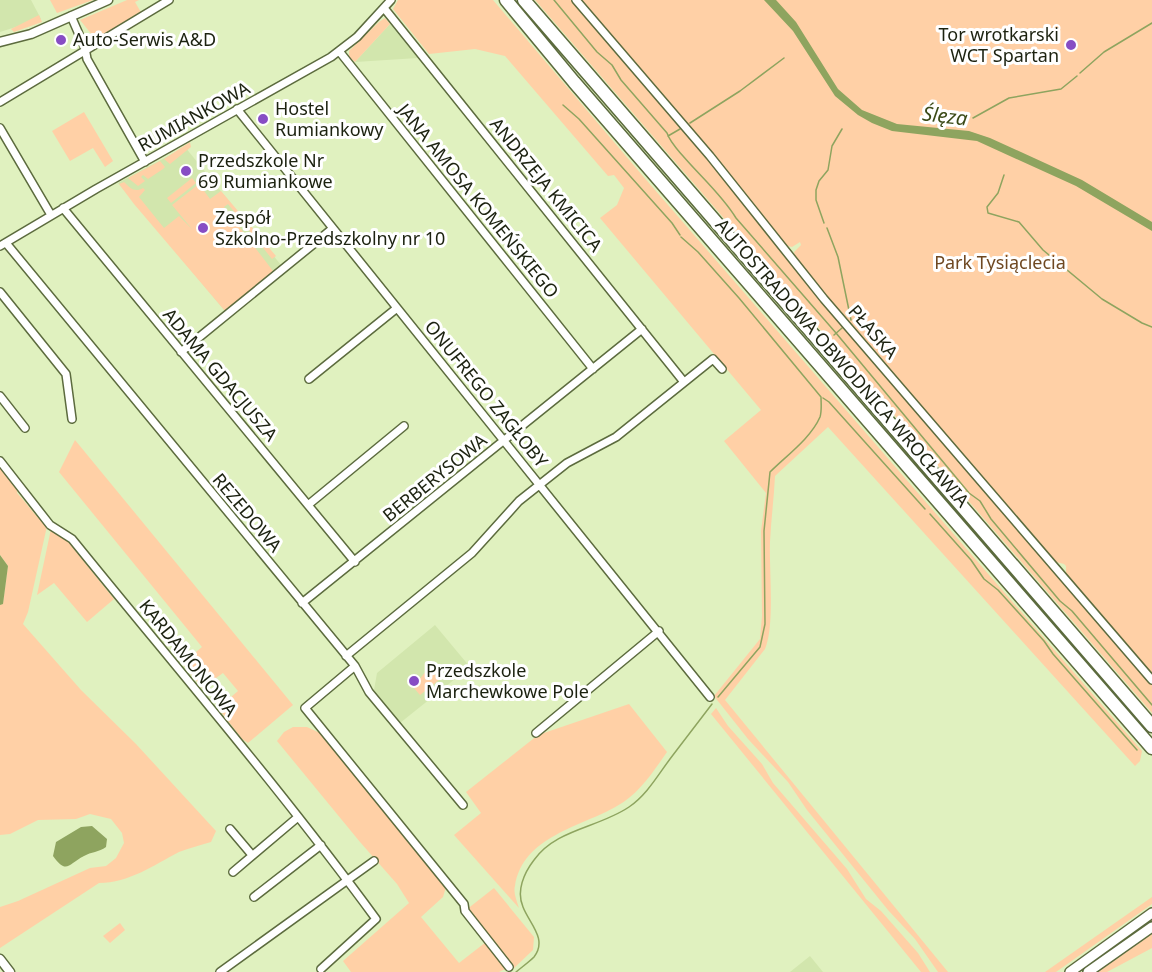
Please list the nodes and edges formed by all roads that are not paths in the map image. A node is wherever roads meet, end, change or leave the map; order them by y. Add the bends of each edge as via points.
1 (108, 0) edge
2 (169, 0) edge
3 (391, 0) edge
4 (506, 0) edge
5 (524, 0) edge
6 (576, 0) edge
7 (384, 8) junction
8 (71, 16) junction
9 (0, 42) edge
10 (85, 51) junction
11 (339, 51) junction
12 (0, 102) edge
13 (237, 110) junction
14 (0, 128) edge
15 (145, 162) junction
16 (63, 208) junction
17 (51, 215) junction
18 (332, 229) junction
19 (3, 244) edge
20 (0, 292) edge
21 (397, 308) junction
22 (642, 329) junction
23 (181, 352) junction
24 (594, 369) junction
25 (722, 369) dead end
26 (309, 379) dead end
27 (684, 382) junction
28 (0, 396) edge
29 (72, 419) dead end
30 (404, 426) dead end
31 (25, 428) dead end
32 (504, 441) junction
33 (0, 460) edge
34 (540, 484) junction
35 (308, 505) junction
36 (355, 562) junction
37 (303, 603) junction
38 (659, 631) junction
39 (346, 656) junction
40 (355, 666) junction
41 (1152, 680) edge
42 (710, 697) dead end
43 (1152, 726) edge
44 (536, 734) dead end
45 (1152, 748) edge
46 (462, 805) dead end
47 (298, 817) junction
48 (230, 828) dead end
49 (321, 845) junction
50 (252, 855) junction
51 (374, 861) dead end
52 (233, 872) dead end
53 (347, 880) junction
54 (254, 897) dead end
55 (1152, 913) edge
56 (1152, 927) edge
57 (0, 959) edge
58 (509, 967) dead end
59 (321, 969) dead end
60 (10, 972) edge
61 (220, 972) edge
62 (1070, 972) edge
63 (1088, 972) edge

1 - 8 street
2 - 10 street
3 - 7 street, RUMIANKOWA
4 - 45 highway, AUTOSTRADOWA OBWODNICA WROCŁAWIA
5 - 43 highway, AUTOSTRADOWA OBWODNICA WROCŁAWIA
6 - 41 street, PŁASKA via 703,148 824,299
7 - 11 street, RUMIANKOWA
7 - 22 street, ANDRZEJA KMICICA
8 - 9 street via 31,34
8 - 10 street
10 - 12 street
10 - 15 street
11 - 13 street, RUMIANKOWA
11 - 24 street, JANA AMOSA KOMEŃSKIEGO
13 - 15 street, RUMIANKOWA
13 - 18 street, ONUFREGO ZAGŁOBY
14 - 17 street
15 - 16 street, RUMIANKOWA
16 - 17 street, RUMIANKOWA
16 - 23 street, ADAMA GDACJUSZA
17 - 19 street, RUMIANKOWA
18 - 21 street, ONUFREGO ZAGŁOBY
18 - 23 street
19 - 37 street, REZEDOWA
20 - 29 street via 66,374
21 - 26 street
21 - 32 street, ONUFREGO ZAGŁOBY
22 - 24 street, BERBERYSOWA
22 - 27 street, ANDRZEJA KMICICA
23 - 35 street, ADAMA GDACJUSZA
24 - 32 street, BERBERYSOWA
25 - 27 street via 713,359
27 - 34 street via 616,437 576,457
28 - 31 street
30 - 35 street
32 - 34 street, ONUFREGO ZAGŁOBY
32 - 36 street, BERBERYSOWA
33 - 47 street, KARDAMONOWA via 50,525 72,539
34 - 38 street, ONUFREGO ZAGŁOBY
34 - 39 street via 512,507 472,554
35 - 36 street, ADAMA GDACJUSZA
36 - 37 street, BERBERYSOWA
37 - 39 street, REZEDOWA
38 - 42 street, ONUFREGO ZAGŁOBY
38 - 44 street
39 - 40 street, REZEDOWA
40 - 46 street, REZEDOWA via 369,692
40 - 58 street via 304,708 432,863
47 - 49 street, KARDAMONOWA
47 - 50 street
48 - 50 street
49 - 53 street, KARDAMONOWA
49 - 54 street
50 - 52 street
51 - 53 street
53 - 59 street, KARDAMONOWA via 376,919
53 - 61 street
55 - 62 main road
56 - 63 main road
57 - 60 street

